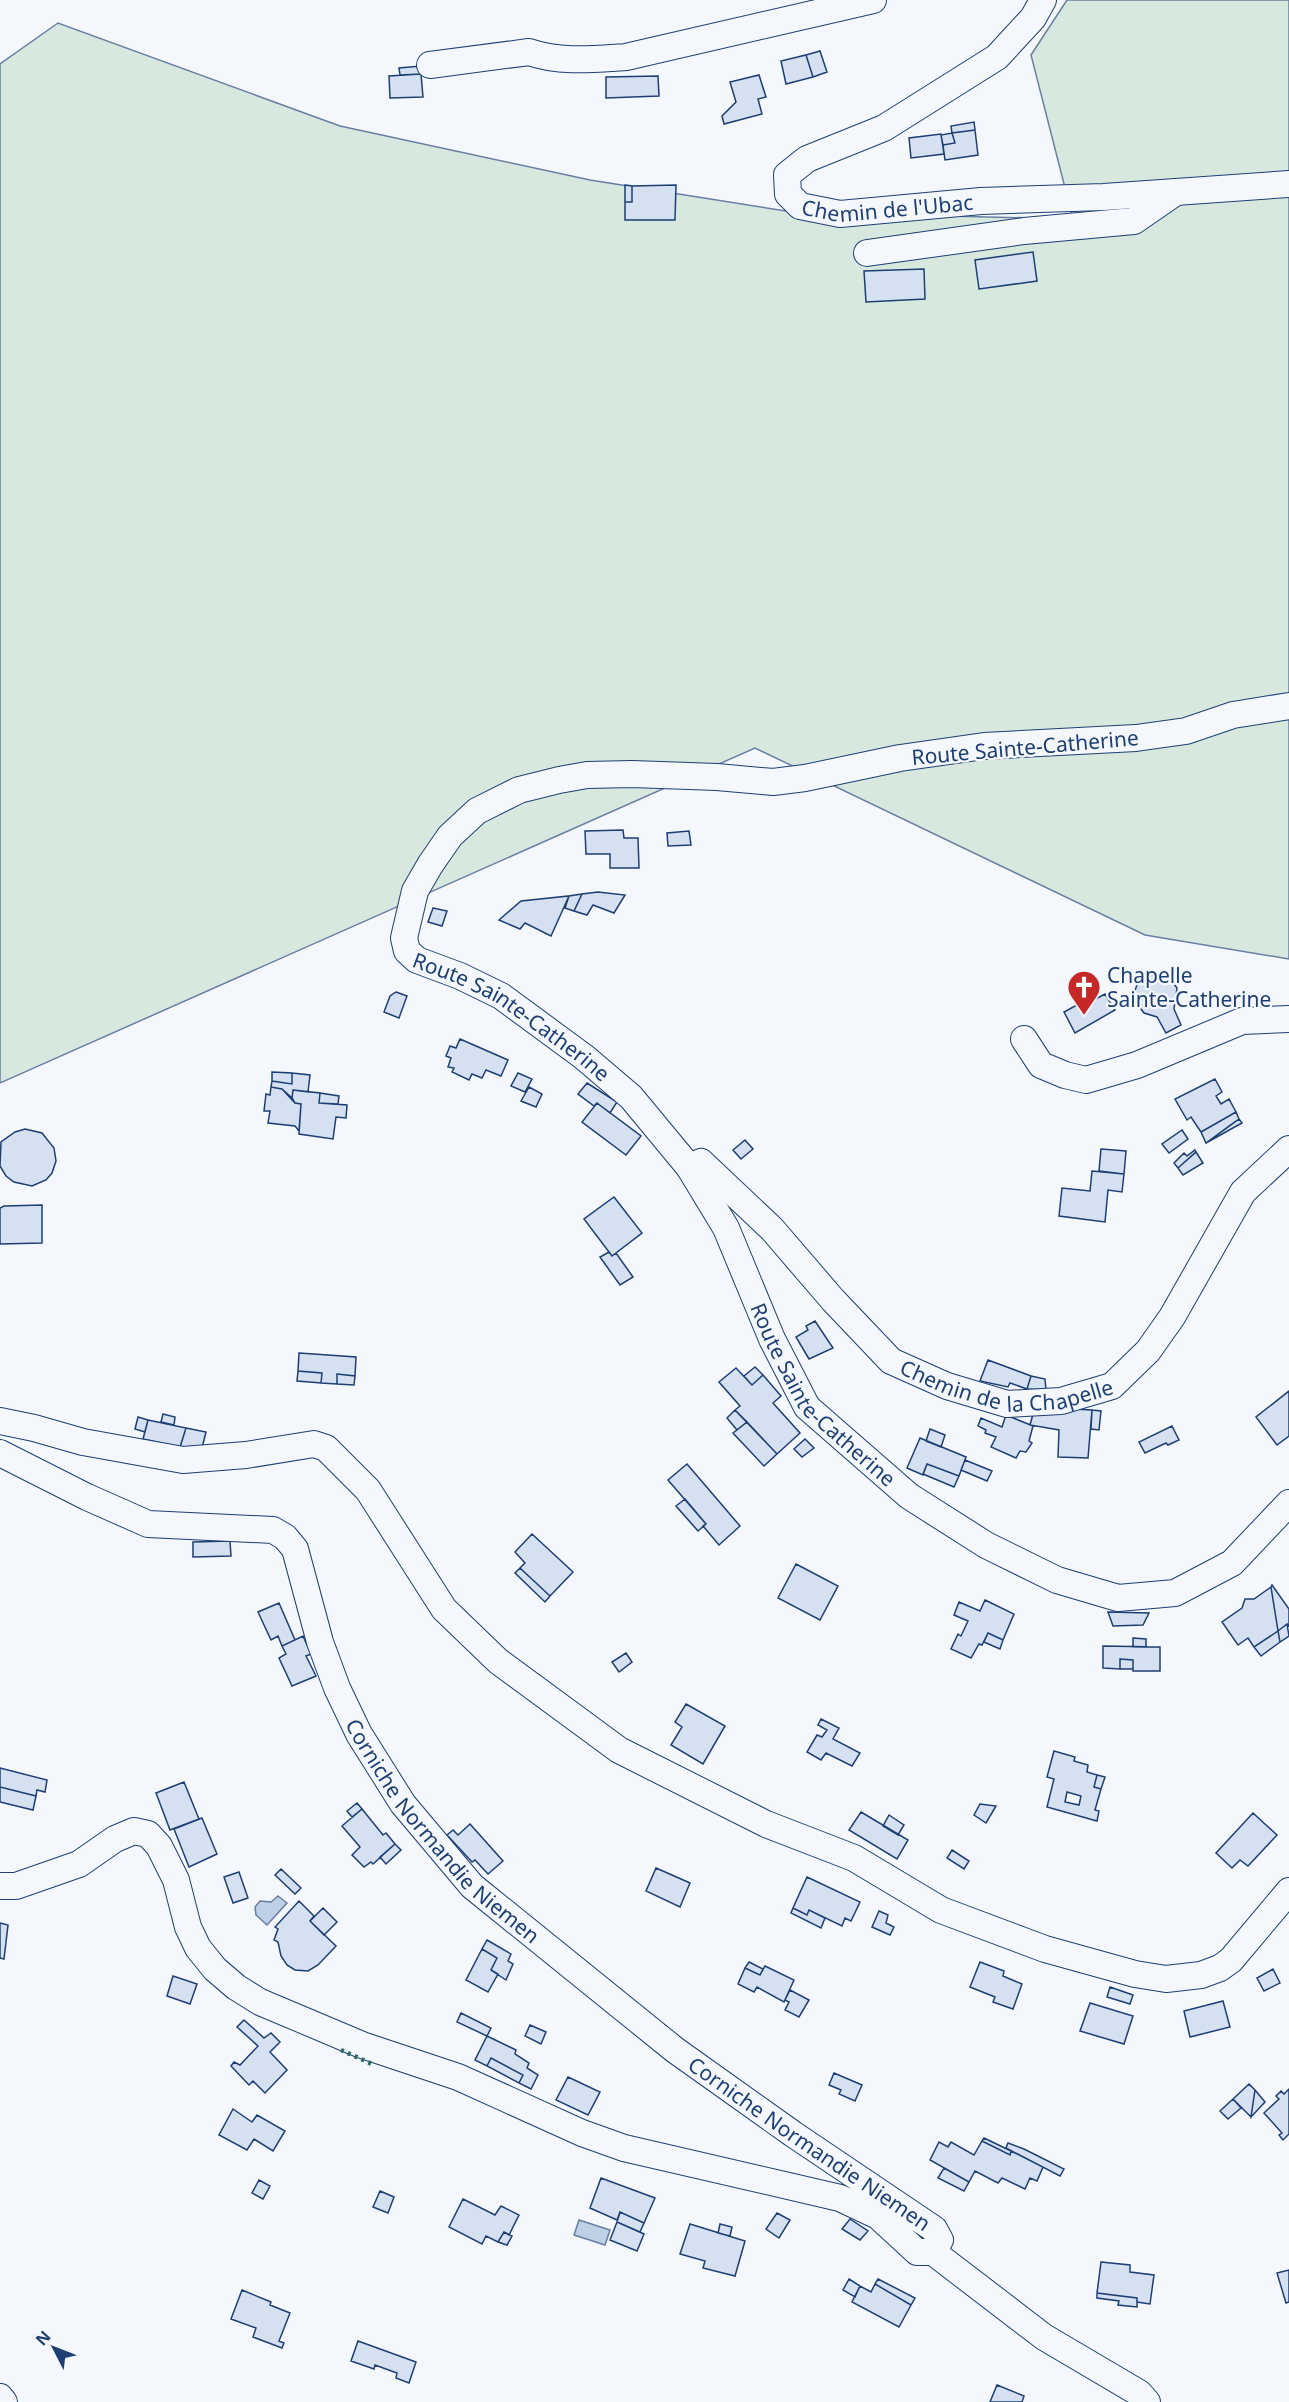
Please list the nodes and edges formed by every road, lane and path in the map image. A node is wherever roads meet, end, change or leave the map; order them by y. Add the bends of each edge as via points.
1 (873, 0) edge
2 (1043, 0) edge
3 (430, 65) dead end
4 (1289, 184) edge
5 (1176, 191) junction
6 (867, 253) dead end
7 (1289, 706) edge
8 (1289, 1019) edge
9 (1024, 1038) dead end
10 (1289, 1149) edge
11 (689, 1167) junction
12 (0, 1421) edge
13 (0, 1453) edge
14 (1289, 1503) edge
15 (0, 1886) edge
16 (1289, 1891) edge
17 (933, 2252) junction
18 (0, 2397) edge
19 (4, 2402) edge
20 (1148, 2402) edge

1 - 3 street via 626,57 588,60 529,52
2 - 5 street, Chemin de l'Ubac via 1034,18 997,57 884,128 807,159 787,175 788,194 800,206 840,214 981,201
4 - 5 street, Chemin de l'Ubac
5 - 6 street via 1134,221 1024,231
7 - 11 street, Route Sainte-Catherine via 1233,715 1186,731 1146,737 984,746 773,782 717,777 587,776 519,790 477,811 450,836 415,891 404,938 407,951 417,960 501,996 584,1057 631,1097
8 - 9 street via 1242,1021 1137,1065 1086,1080 1041,1065
10 - 11 street, Chemin de la Chapelle via 1243,1192 1172,1317 1148,1351 1112,1386 1061,1401 1007,1404 947,1386 891,1361 772,1229 701,1162
11 - 14 street, Route Sainte-Catherine via 726,1228 772,1339 807,1407 909,1496 986,1545 1057,1580 1118,1598 1175,1593 1232,1563
12 - 16 street via 83,1442 183,1460 314,1444 326,1448 368,1490 444,1609 498,1661 619,1750 766,1824 854,1858 941,1910 1045,1949 1135,1974 1166,1979 1201,1975 1231,1960
13 - 17 street, Corniche Normandie Niemen via 148,1524 273,1530 285,1538 295,1549 320,1642 359,1734 403,1804 466,1879 675,2050 934,2229 939,2240
15 - 17 street, Corniche Normandie Niemen via 16,1886 79,1864 134,1831 148,1834 159,1846 176,1880 188,1927 198,1948 215,1969 260,2002 362,2045 458,2077 624,2148 840,2198 878,2216 916,2252
17 - 20 street via 1044,2337
18 - 19 street

